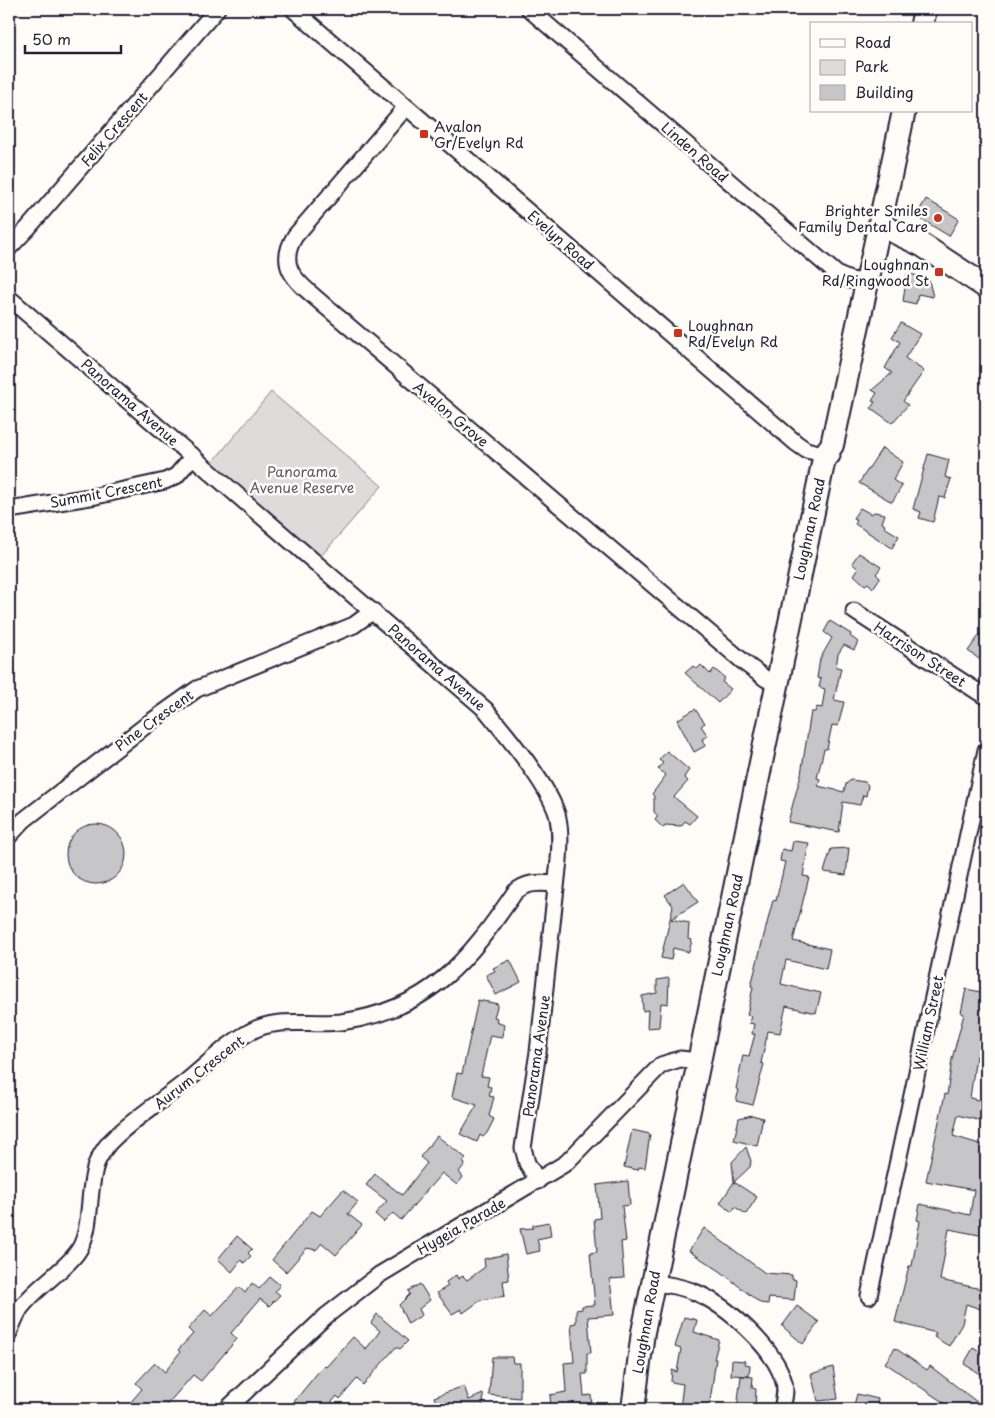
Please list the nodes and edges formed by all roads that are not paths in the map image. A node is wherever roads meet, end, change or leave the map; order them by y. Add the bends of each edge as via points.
1 (217, 9) edge
2 (293, 9) edge
3 (925, 9) edge
4 (530, 10) edge
5 (922, 22) edge
6 (406, 107) junction
7 (904, 112) edge
8 (880, 225) junction
9 (9, 248) edge
10 (867, 282) junction
11 (986, 286) edge
12 (9, 298) edge
13 (831, 452) junction
14 (193, 456) junction
15 (9, 510) edge
16 (373, 611) junction
17 (854, 611) dead end
18 (776, 683) junction
19 (986, 697) edge
20 (986, 750) edge
21 (9, 836) edge
22 (556, 884) junction
23 (699, 1061) junction
24 (538, 1181) junction
25 (663, 1284) junction
26 (869, 1296) dead end
27 (9, 1333) edge
28 (227, 1409) edge
29 (633, 1409) edge
30 (643, 1409) edge
31 (782, 1409) edge

1 - 9 street, Felix Crescent
2 - 6 street, Evelyn Road
3 - 5 main road
4 - 10 street, Linden Road via 838,275
6 - 13 street, Evelyn Road via 796,443 806,450
6 - 18 street, Avalon Grove via 295,236 287,259 292,275 746,664
7 - 8 main road, Loughnan Road
8 - 10 main road, Loughnan Road
8 - 11 main road via 922,245
10 - 13 main road, Loughnan Road
12 - 14 street, Panorama Avenue
13 - 18 main road, Loughnan Road
13 - 25 main road, Loughnan Road
14 - 15 street, Summit Crescent via 176,476 165,481
14 - 16 street, Panorama Avenue
16 - 21 street, Pine Crescent via 354,625 197,689 148,723 24,820
16 - 22 street, Panorama Avenue via 486,710 550,798 560,832
17 - 19 street, Harrison Street
18 - 23 main road, Loughnan Road
20 - 26 street, William Street
22 - 24 street, Panorama Avenue via 538,1052 523,1148 527,1163
22 - 27 street, Aurum Crescent via 532,883 515,892 471,953 450,974 416,998 365,1018 274,1024 260,1028 232,1044 112,1139 97,1162 92,1178 86,1231 77,1253 24,1305
23 - 24 street, Hygeia Parade via 680,1059 661,1065 582,1148
23 - 29 main road, Loughnan Road via 643,1332
24 - 28 street, Hygeia Parade via 379,1275 326,1316
25 - 30 main road, Loughnan Road
25 - 31 street via 698,1293 734,1317 758,1341 783,1378 786,1394

